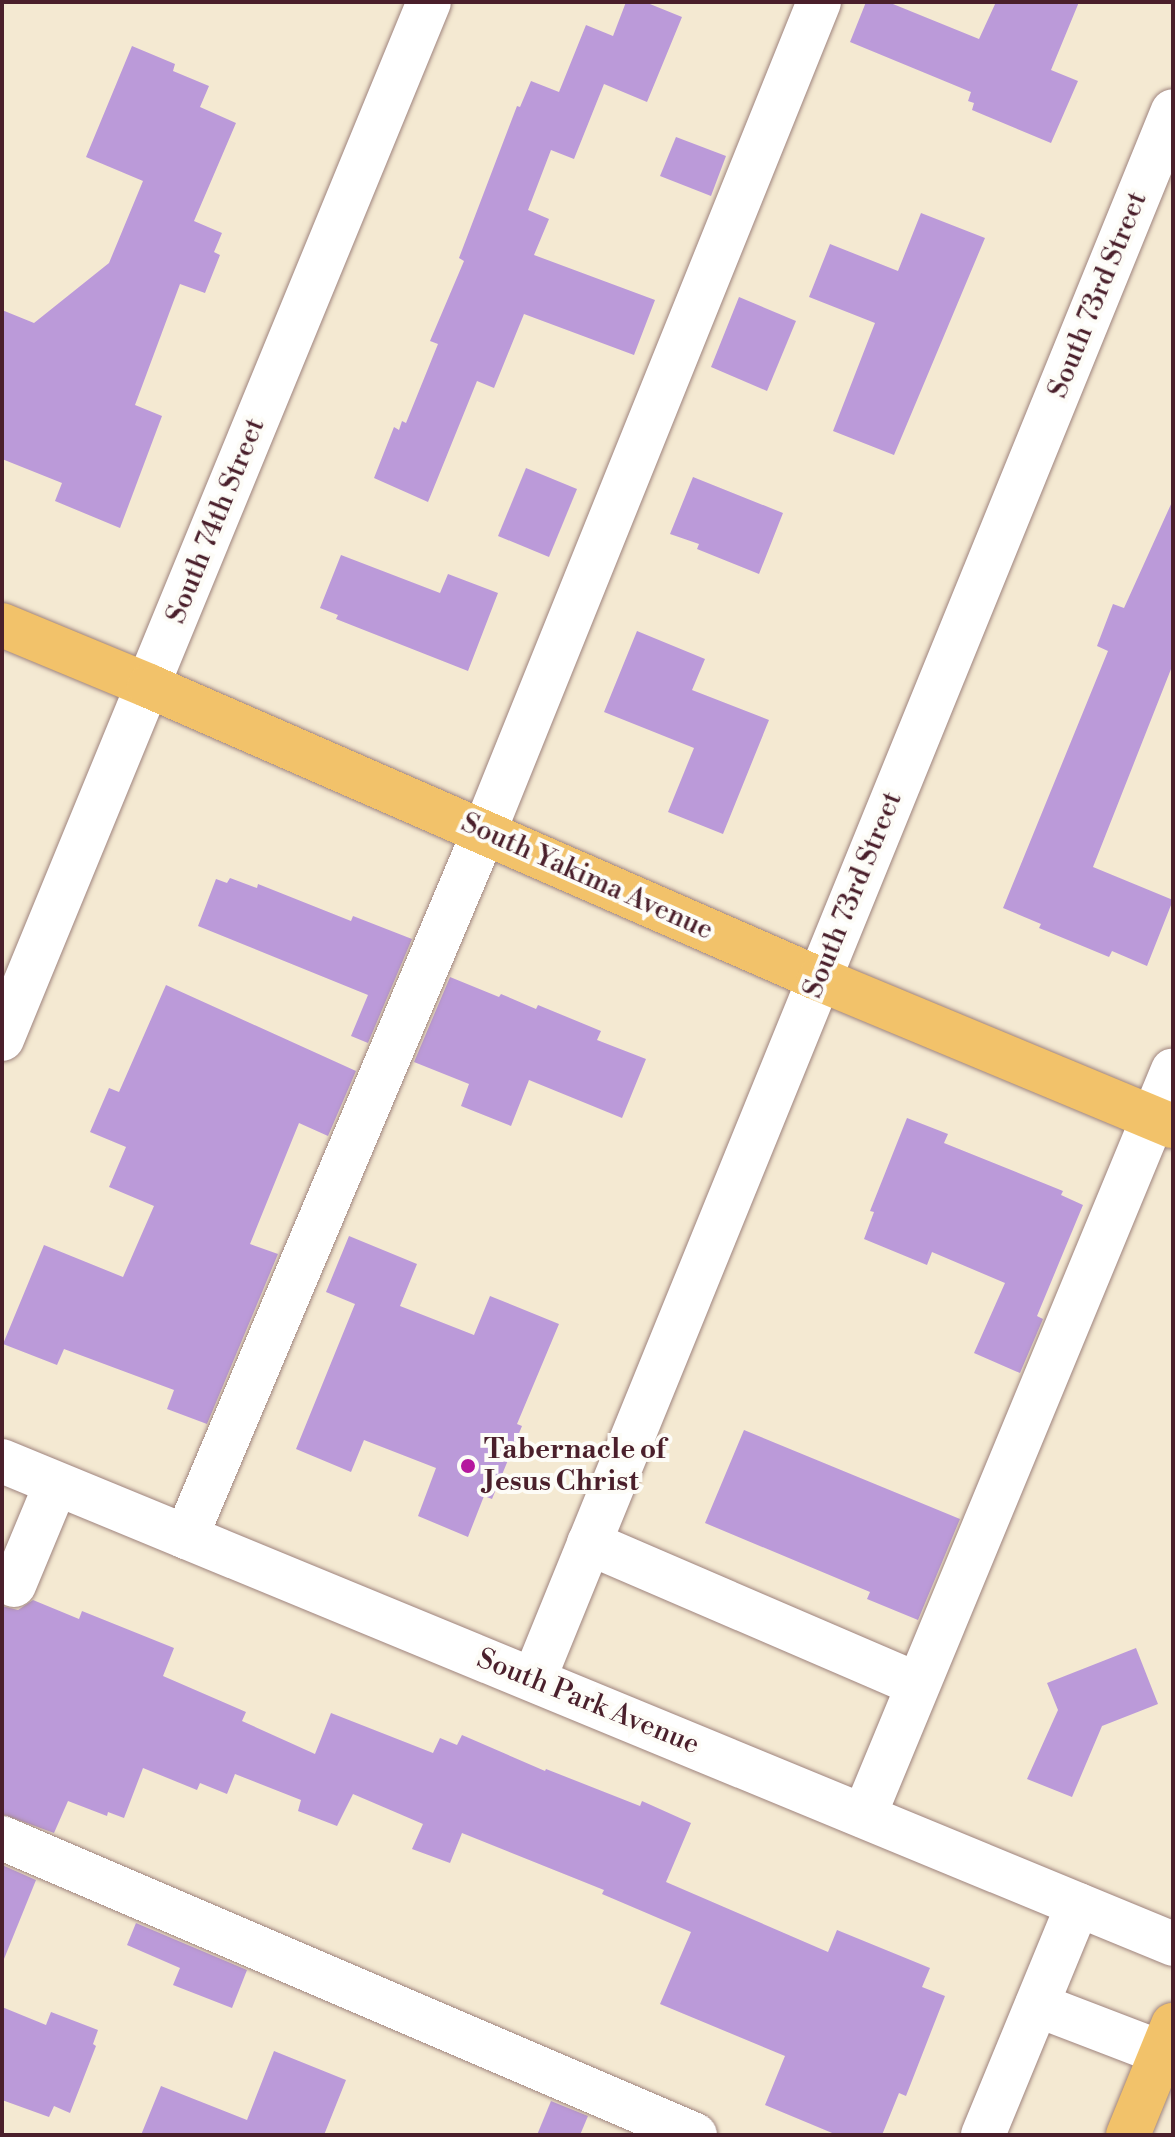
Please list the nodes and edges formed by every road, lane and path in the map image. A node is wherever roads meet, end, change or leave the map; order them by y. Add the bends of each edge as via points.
1 (429, 2) edge
2 (819, 2) edge
3 (1173, 111) edge
4 (2, 625) edge
5 (149, 686) junction
6 (484, 832) junction
7 (819, 979) junction
8 (2, 1039) edge
9 (1173, 1070) edge
10 (1163, 1122) edge
11 (2, 1461) edge
12 (56, 1484) junction
13 (186, 1537) junction
14 (589, 1543) junction
15 (14, 1585) dead end
16 (534, 1679) junction
17 (917, 1684) junction
18 (864, 1816) junction
19 (2, 1838) edge
20 (1078, 1905) junction
21 (1173, 1944) edge
22 (1037, 2005) junction
23 (1167, 2039) edge
24 (695, 2135) edge
25 (983, 2135) edge
26 (1128, 2135) edge

1 - 5 street, South 74th Street
2 - 6 street
3 - 7 street, South 73rd Street
4 - 5 main road, South Yakima Avenue
5 - 6 main road, South Yakima Avenue
5 - 8 street, South 74th Street
6 - 7 main road, South Yakima Avenue
6 - 13 street
7 - 10 main road, South Yakima Avenue
7 - 14 street, South 73rd Street
9 - 10 street
10 - 17 street
11 - 12 street, South Park Avenue
12 - 13 street, South Park Avenue
12 - 15 street
13 - 16 street, South Park Avenue
14 - 16 street, South 73rd Street
14 - 17 street
16 - 18 street, South Park Avenue
17 - 18 street
18 - 20 street, South Park Avenue
19 - 24 street
20 - 21 street, South Park Avenue
20 - 22 street
22 - 23 street
22 - 25 street
23 - 26 main road

